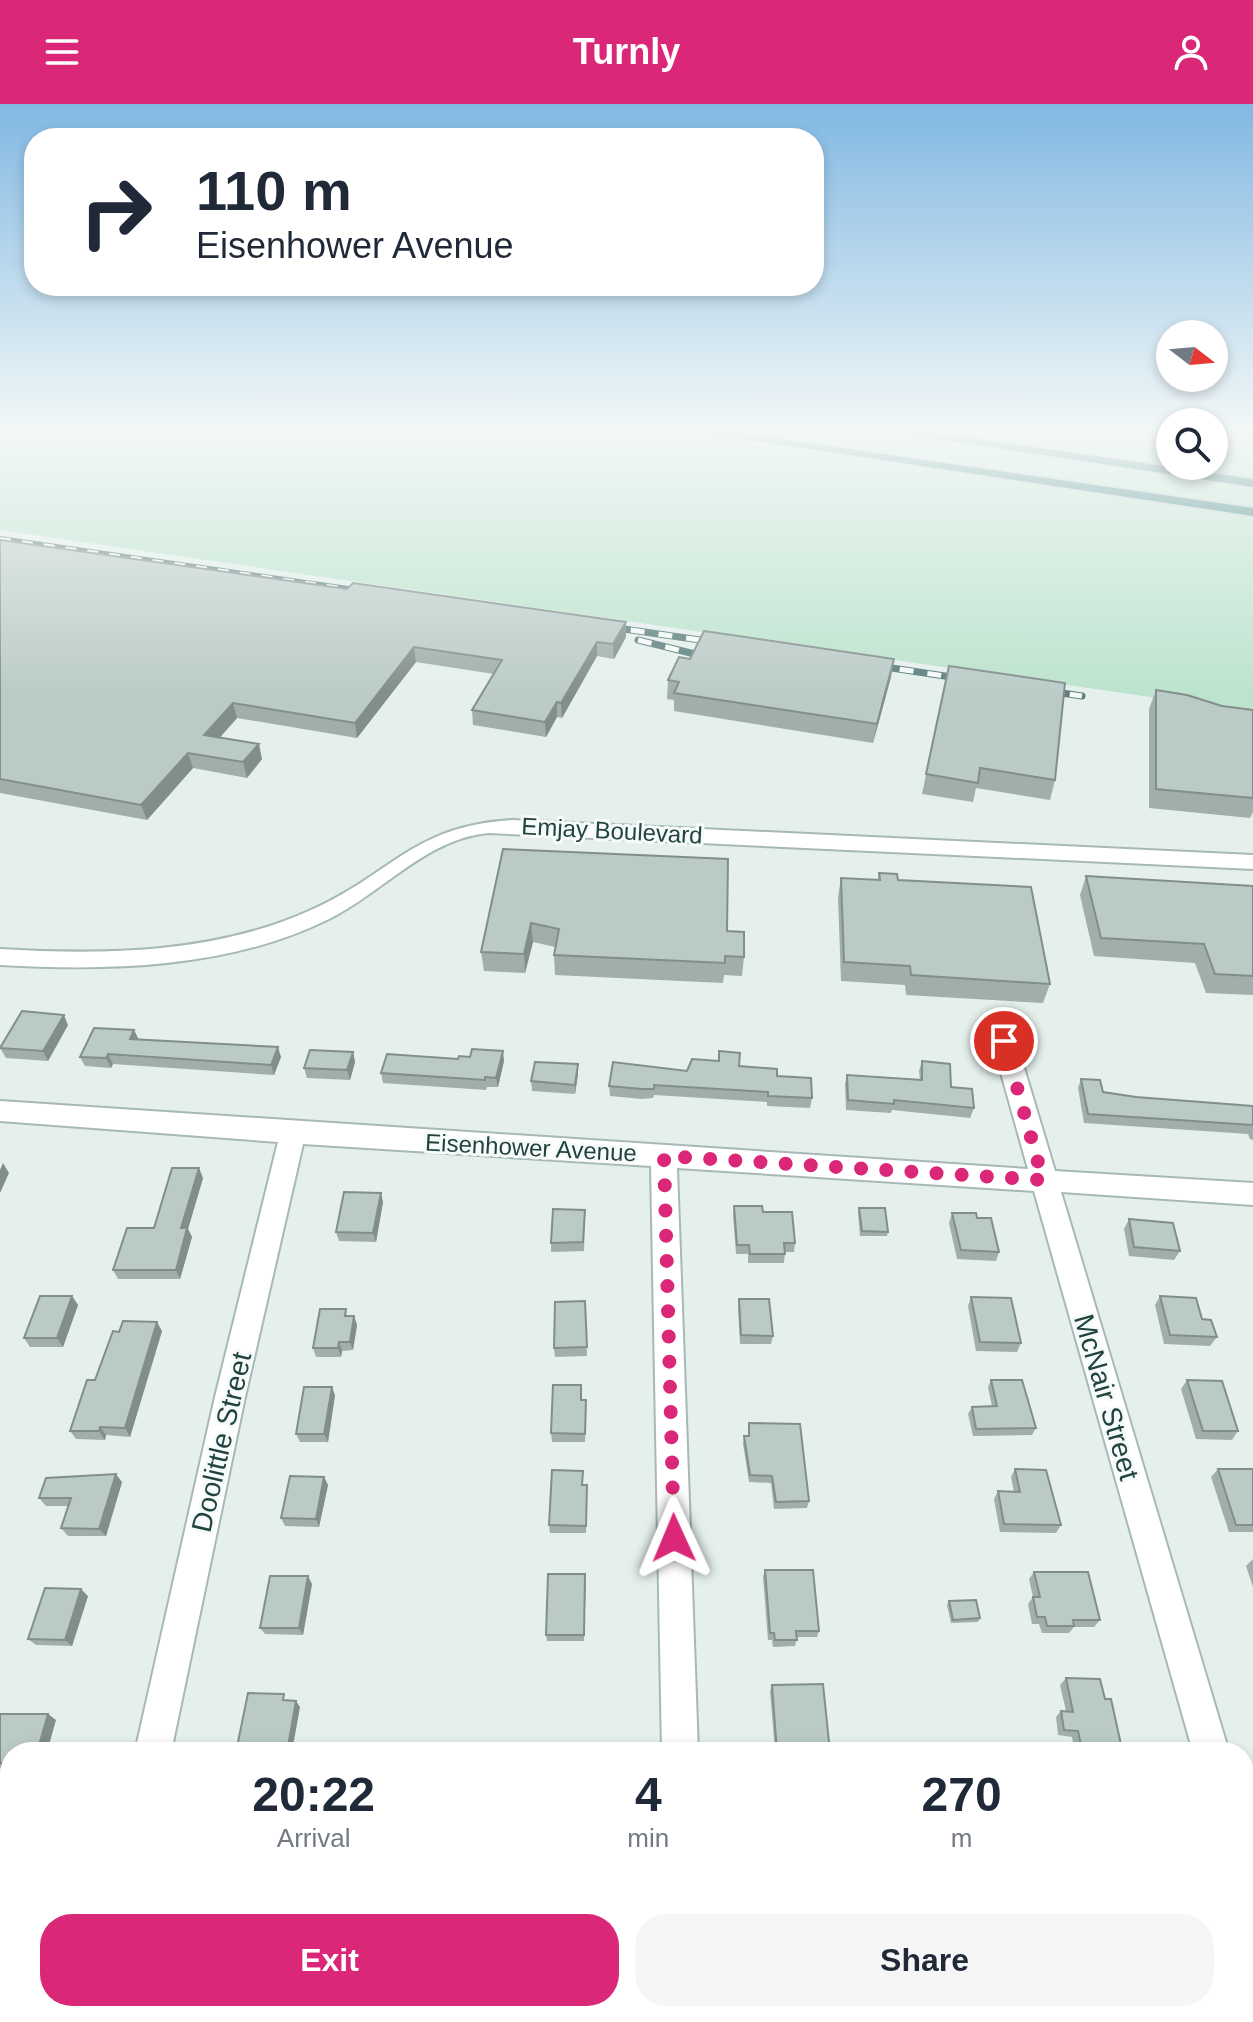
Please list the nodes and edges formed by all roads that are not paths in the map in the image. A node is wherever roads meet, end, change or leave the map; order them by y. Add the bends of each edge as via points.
1 (1253, 862) edge
2 (0, 957) edge
3 (1004, 1041) dead end
4 (0, 1111) edge
5 (293, 1133) junction
6 (664, 1156) junction
7 (1043, 1180) junction
8 (1253, 1194) edge
9 (155, 1742) edge
10 (680, 1742) edge
11 (1208, 1742) edge

1 - 2 street, Emjay Boulevard via 512,826 466,830 434,842 317,916 194,953 129,961
3 - 7 street, McNair Street
4 - 5 street, Eisenhower Avenue
5 - 6 street, Eisenhower Avenue
5 - 9 street, Doolittle Street
6 - 7 street, Eisenhower Avenue
6 - 10 street
7 - 8 street, Eisenhower Avenue
7 - 11 street, McNair Street

